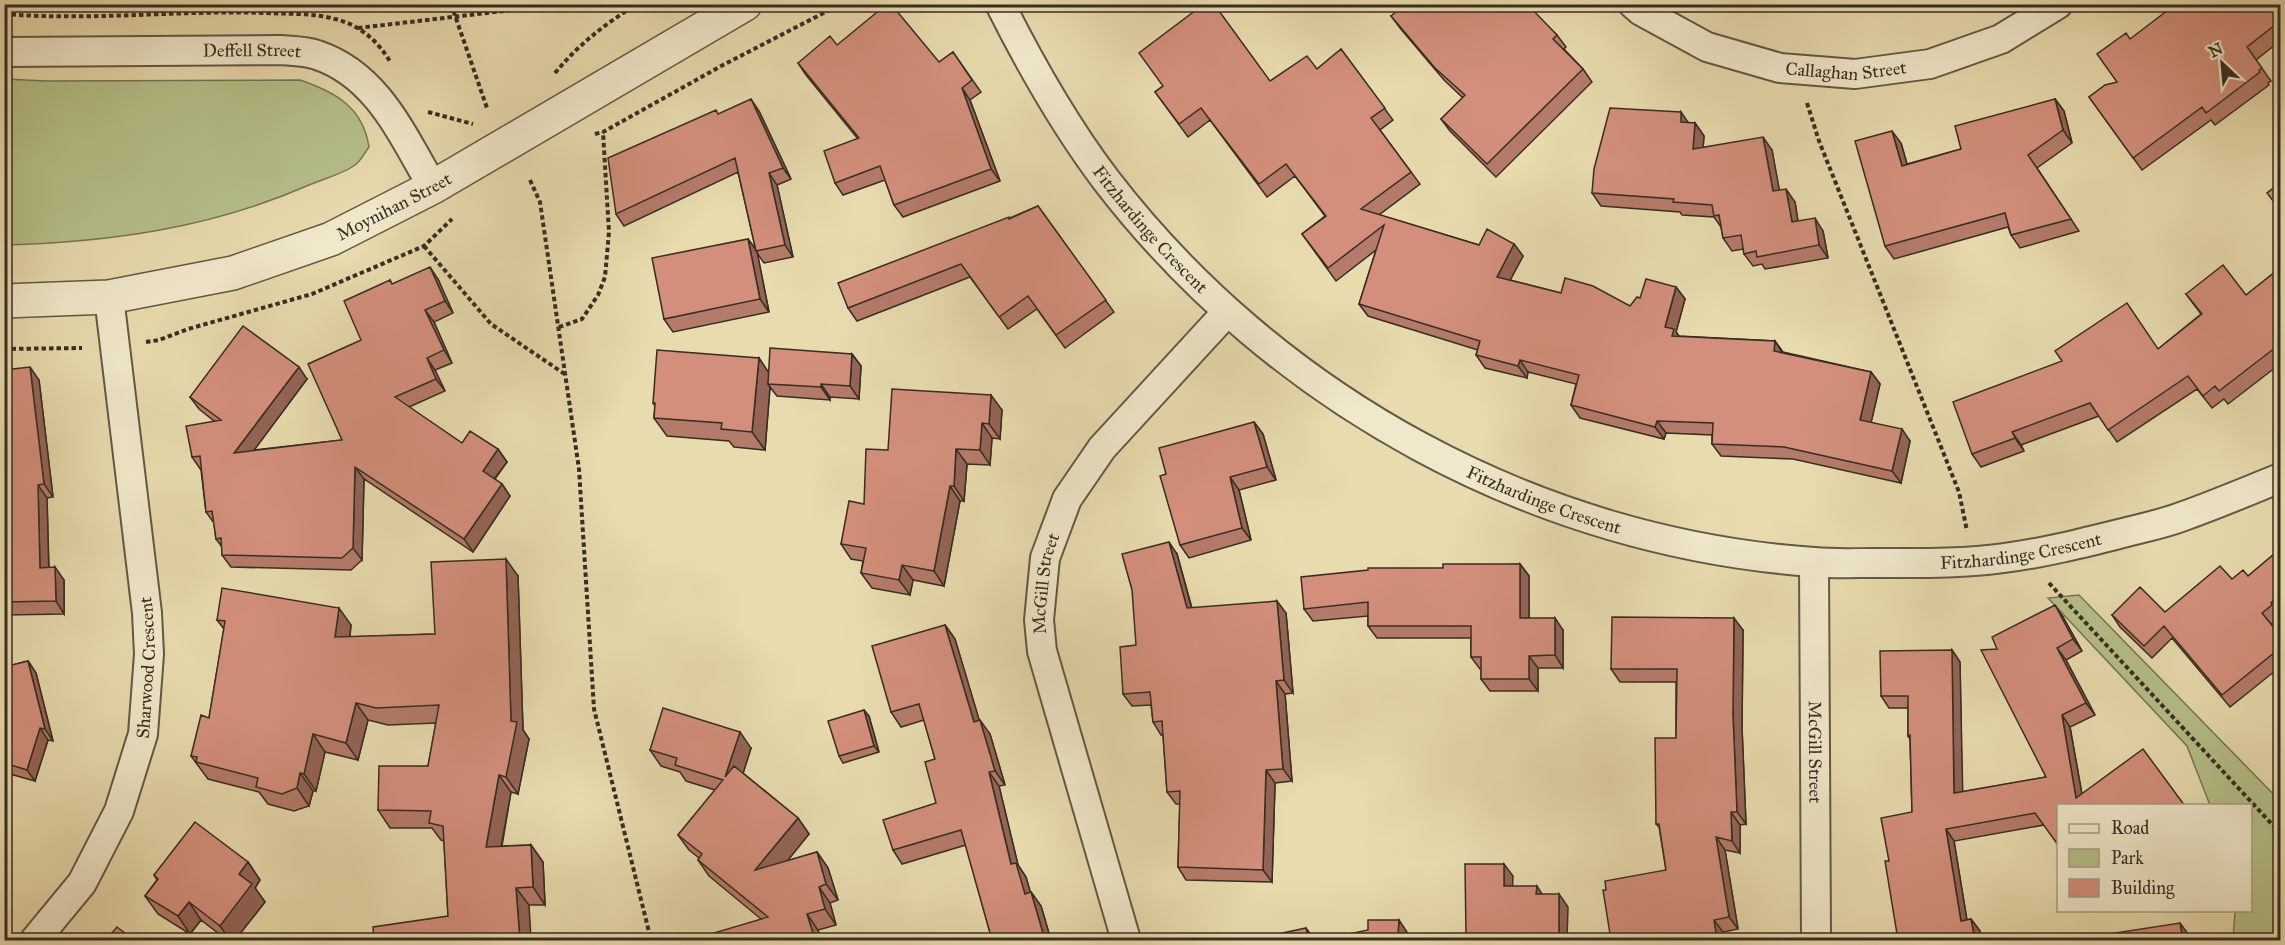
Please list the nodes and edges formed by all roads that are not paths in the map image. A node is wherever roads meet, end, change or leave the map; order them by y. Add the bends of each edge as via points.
1 (746, 4) edge
2 (1000, 4) edge
3 (1633, 4) edge
4 (2058, 4) edge
5 (4, 52) edge
6 (433, 187) junction
7 (109, 297) junction
8 (4, 301) edge
9 (1227, 312) junction
10 (2280, 478) edge
11 (1814, 562) junction
12 (35, 940) edge
13 (1126, 940) edge
14 (1816, 940) edge

1 - 6 street, Moynihan Street
2 - 9 street, Fitzhardinge Crescent via 1037,75 1104,177 1142,224
3 - 4 street, Callaghan Street via 1707,47 1780,68 1855,74 1930,64 2001,39
5 - 6 street, Deffell Street via 280,50 316,55 350,70 376,94
6 - 7 street, Moynihan Street via 331,239 277,259 233,273
7 - 8 street, Moynihan Street
7 - 12 street, Sharwood Crescent via 147,613 149,654 143,734 119,811 82,883
9 - 11 street, Fitzhardinge Crescent via 1348,405 1483,479 1527,498 1697,548
9 - 13 street, McGill Street via 1102,448 1066,499 1045,558 1039,620 1042,651
10 - 11 street, Fitzhardinge Crescent via 2178,518 2059,549 1937,563
11 - 14 street, McGill Street

